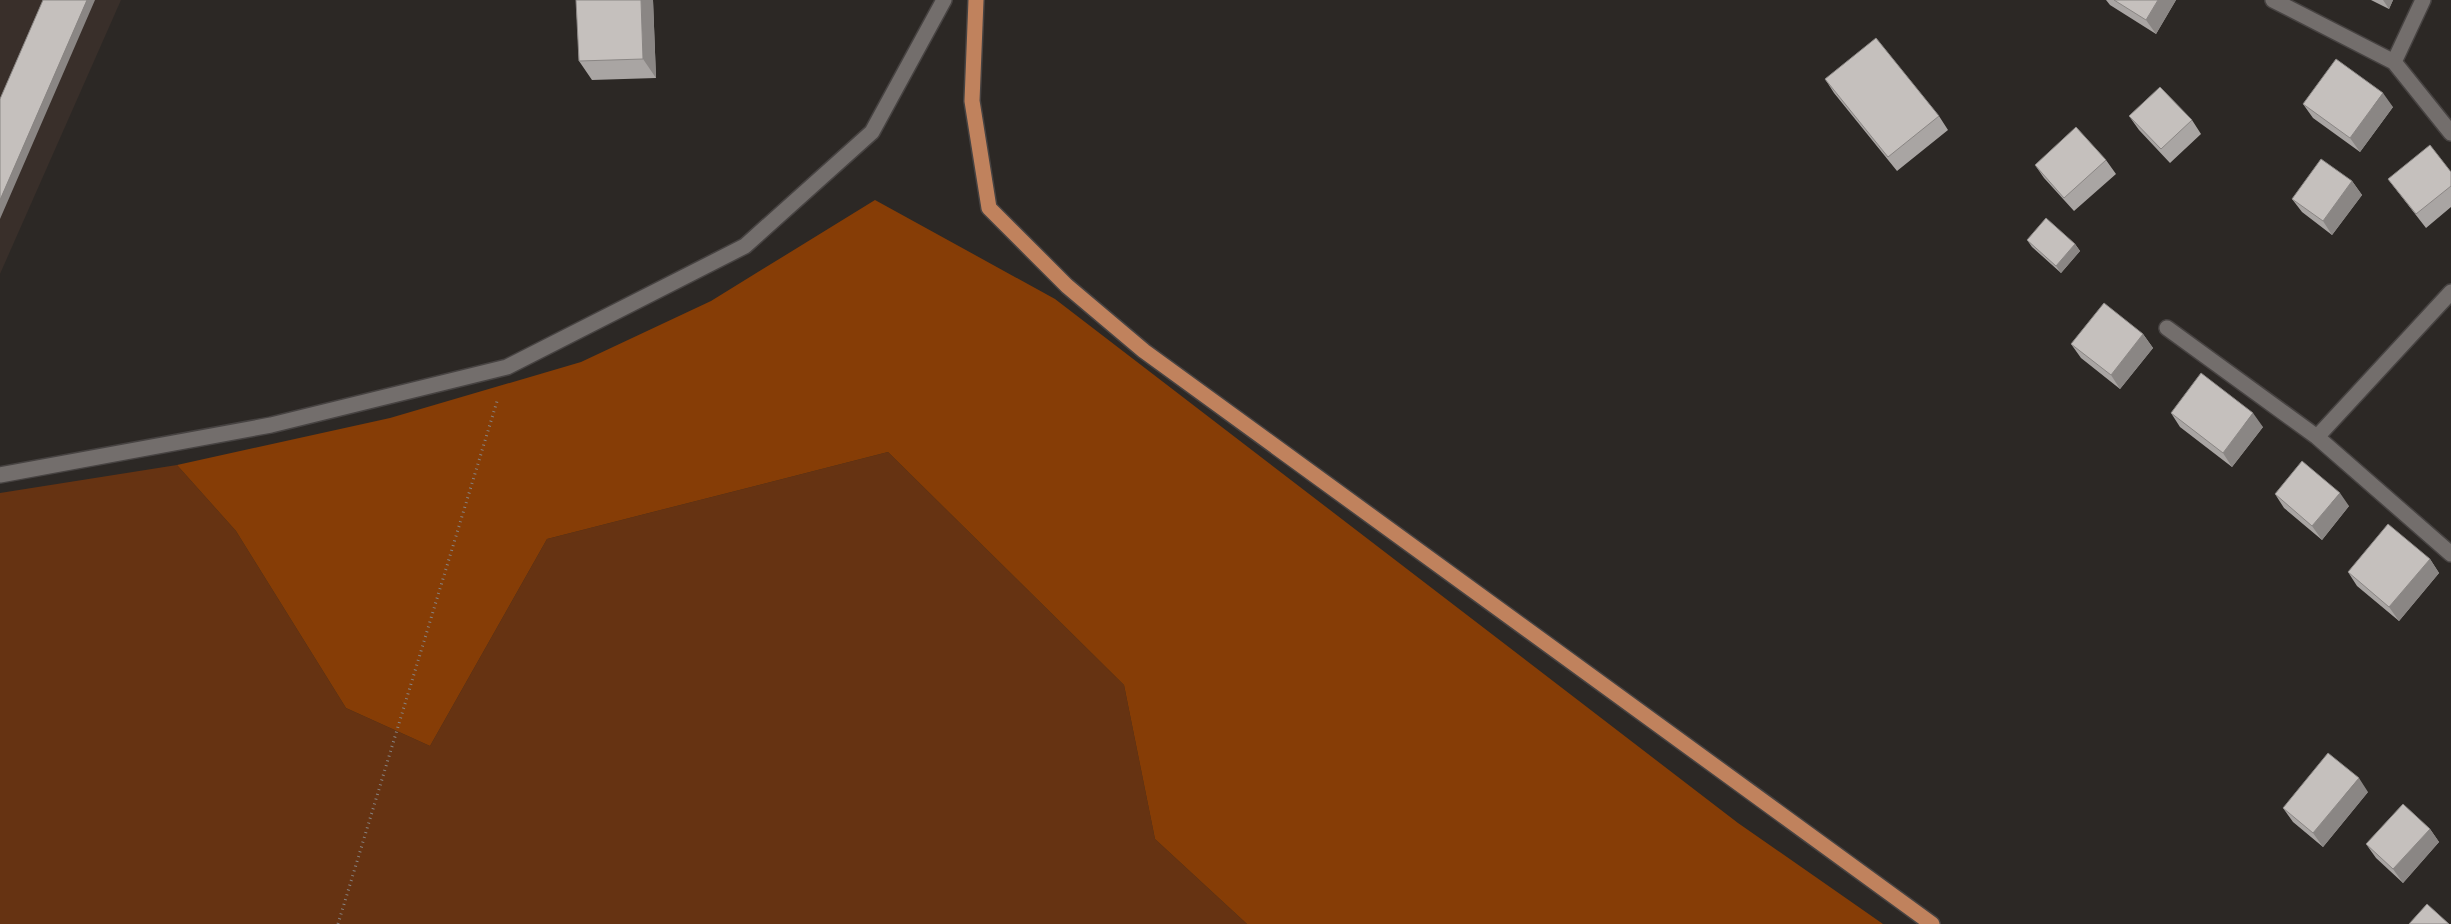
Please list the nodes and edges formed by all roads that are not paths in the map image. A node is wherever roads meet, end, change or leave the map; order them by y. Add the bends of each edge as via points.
1 (944, 0) edge
2 (976, 0) edge
3 (2274, 0) edge
4 (2423, 0) edge
5 (2394, 62) junction
6 (2451, 133) edge
7 (2451, 292) edge
8 (2167, 328) dead end
9 (2317, 437) junction
10 (0, 475) edge
11 (2451, 554) edge
12 (1932, 924) edge

1 - 10 street via 872,132 745,246 508,367 272,425
2 - 12 main road via 972,101 989,208 1067,286 1144,351
3 - 5 street
4 - 5 street
5 - 6 street
7 - 9 street
8 - 9 street
9 - 11 street

